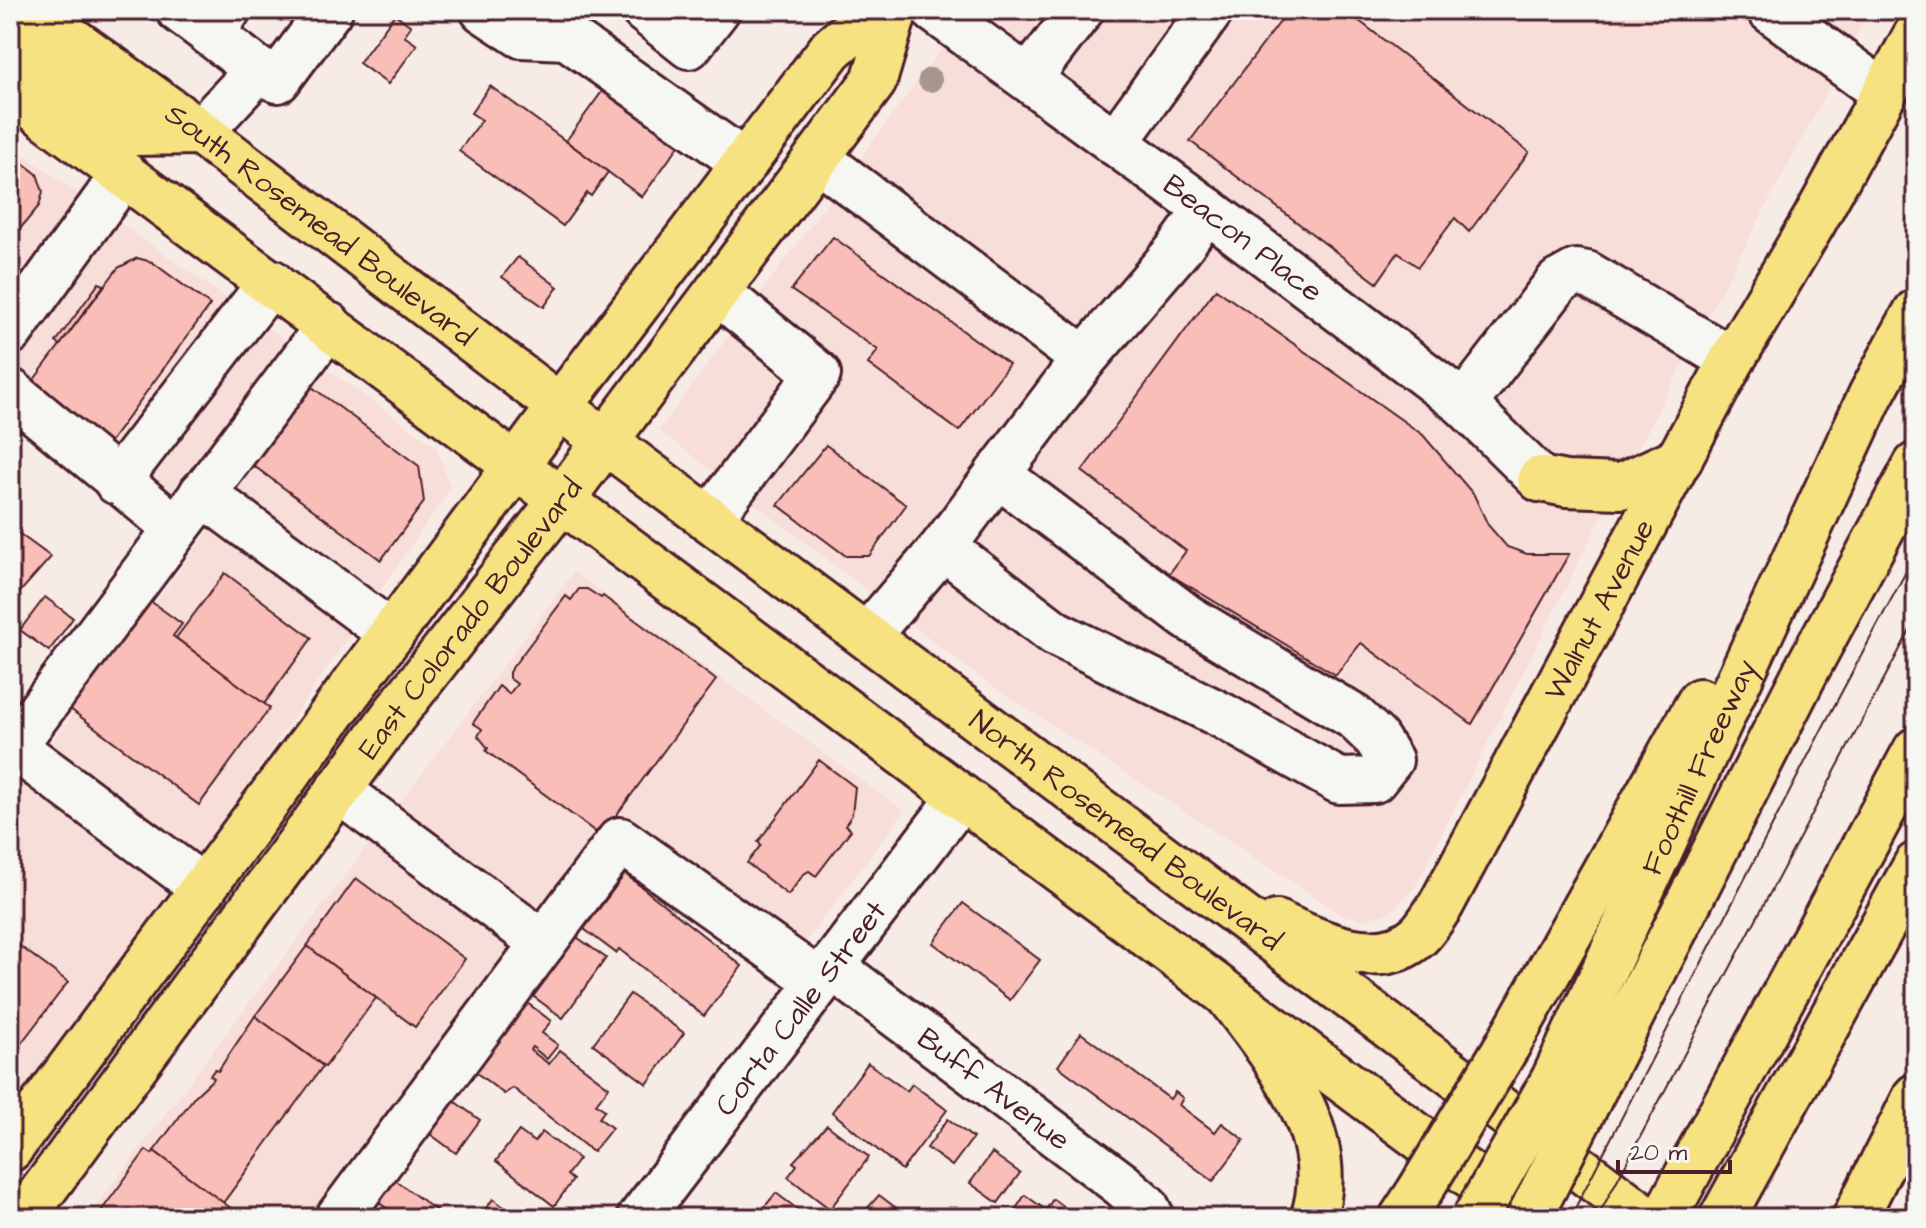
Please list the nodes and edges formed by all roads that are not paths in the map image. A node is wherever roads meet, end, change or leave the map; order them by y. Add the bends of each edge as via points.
1 (31, 10) edge
2 (330, 10) edge
3 (483, 10) edge
4 (644, 10) edge
5 (717, 10) edge
6 (876, 10) edge
7 (895, 10) edge
8 (934, 10) edge
9 (1081, 10) edge
10 (1211, 10) edge
11 (1770, 10) edge
12 (206, 18) edge
13 (1916, 35) edge
14 (10, 44) edge
15 (258, 70) junction
16 (1029, 78) junction
17 (10, 90) edge
18 (1884, 93) junction
19 (200, 132) junction
20 (1115, 143) junction
21 (817, 158) junction
22 (745, 163) junction
23 (124, 174) junction
24 (1207, 210) junction
25 (271, 282) junction
26 (717, 292) junction
27 (1916, 312) edge
28 (329, 325) junction
29 (10, 332) edge
30 (1084, 359) junction
31 (1732, 360) junction
32 (10, 391) edge
33 (1871, 395) junction
34 (1464, 404) junction
35 (561, 405) junction
36 (606, 442) junction
37 (1680, 459) junction
38 (518, 465) junction
39 (1916, 465) edge
40 (997, 474) junction
41 (1540, 479) joint
42 (117, 482) junction
43 (202, 493) junction
44 (563, 498) junction
45 (710, 519) junction
46 (176, 528) junction
47 (943, 547) junction
48 (392, 634) junction
49 (867, 636) junction
50 (12, 749) edge
51 (1916, 750) edge
52 (338, 790) junction
53 (961, 797) junction
54 (1161, 855) junction
55 (1916, 865) edge
56 (204, 888) junction
57 (543, 943) junction
58 (825, 973) junction
59 (1229, 997) junction
60 (1571, 1090) junction
61 (1916, 1096) edge
62 (10, 1149) edge
63 (1411, 1205) edge
64 (1728, 1206) edge
65 (23, 1218) edge
66 (338, 1218) edge
67 (640, 1218) edge
68 (1152, 1218) edge
69 (1313, 1218) edge
70 (1475, 1218) edge
71 (1529, 1218) edge
72 (1646, 1218) edge
73 (1664, 1218) edge
74 (1855, 1218) edge

1 - 19 main road, South Rosemead Boulevard
2 - 15 street via 278,80
3 - 22 street via 521,35 567,37
4 - 5 street via 689,46
6 - 22 main road, East Colorado Boulevard via 831,49
7 - 21 main road, East Colorado Boulevard via 874,81
8 - 16 street, Beacon Place
9 - 16 street
10 - 20 street
11 - 18 street
12 - 15 street
13 - 18 main road, Walnut Avenue
14 - 19 main road via 133,133
15 - 19 street
16 - 20 street, Beacon Place
17 - 23 main road
18 - 31 main road, Walnut Avenue
19 - 35 main road, South Rosemead Boulevard
20 - 24 street, Beacon Place
21 - 26 main road, East Colorado Boulevard
21 - 30 street
22 - 35 main road, East Colorado Boulevard
23 - 25 main road
23 - 29 street
24 - 30 street
24 - 34 street, Beacon Place
25 - 28 main road
25 - 42 street
26 - 36 main road, East Colorado Boulevard
26 - 45 street via 818,374
27 - 33 main road, Foothill Freeway
28 - 38 main road
28 - 43 street
30 - 40 street
31 - 34 street via 1576,272 1558,282
31 - 37 main road, Walnut Avenue
32 - 42 street
33 - 60 main road, Foothill Freeway
33 - 63 main road, bridge via 1507,1046
34 - 41 street, Beacon Place
35 - 36 main road, South Rosemead Boulevard
35 - 38 main road, East Colorado Boulevard
36 - 44 main road, East Colorado Boulevard
36 - 45 main road, North Rosemead Boulevard
37 - 41 main road via 1621,486
37 - 54 main road, Walnut Avenue via 1441,905 1418,936 1379,953 1314,941
38 - 44 main road
38 - 48 main road, East Colorado Boulevard
39 - 60 main road
40 - 47 street
40 - 47 street via 1187,617 1354,717 1390,760 1374,780 1339,781 1223,716 1055,633
42 - 46 street
43 - 46 street
43 - 48 street
44 - 52 main road, East Colorado Boulevard
44 - 53 main road
45 - 49 main road, North Rosemead Boulevard
46 - 50 street
47 - 49 street
48 - 56 main road, East Colorado Boulevard
49 - 54 main road, North Rosemead Boulevard
50 - 56 street
51 - 73 main road
52 - 57 street
52 - 65 main road, East Colorado Boulevard
53 - 58 street, Corta Calle Street
53 - 59 main road
54 - 72 main road, North Rosemead Boulevard
55 - 64 main road
56 - 62 main road, East Colorado Boulevard
57 - 58 street, Buff Avenue via 620,840
57 - 66 street
58 - 67 street, Corta Calle Street
58 - 68 street, Buff Avenue via 1121,1184
59 - 69 main road via 1282,1067 1313,1130 1319,1199
59 - 71 main road
60 - 70 main road, Foothill Freeway, bridge
60 - 71 main road, bridge
61 - 74 main road

